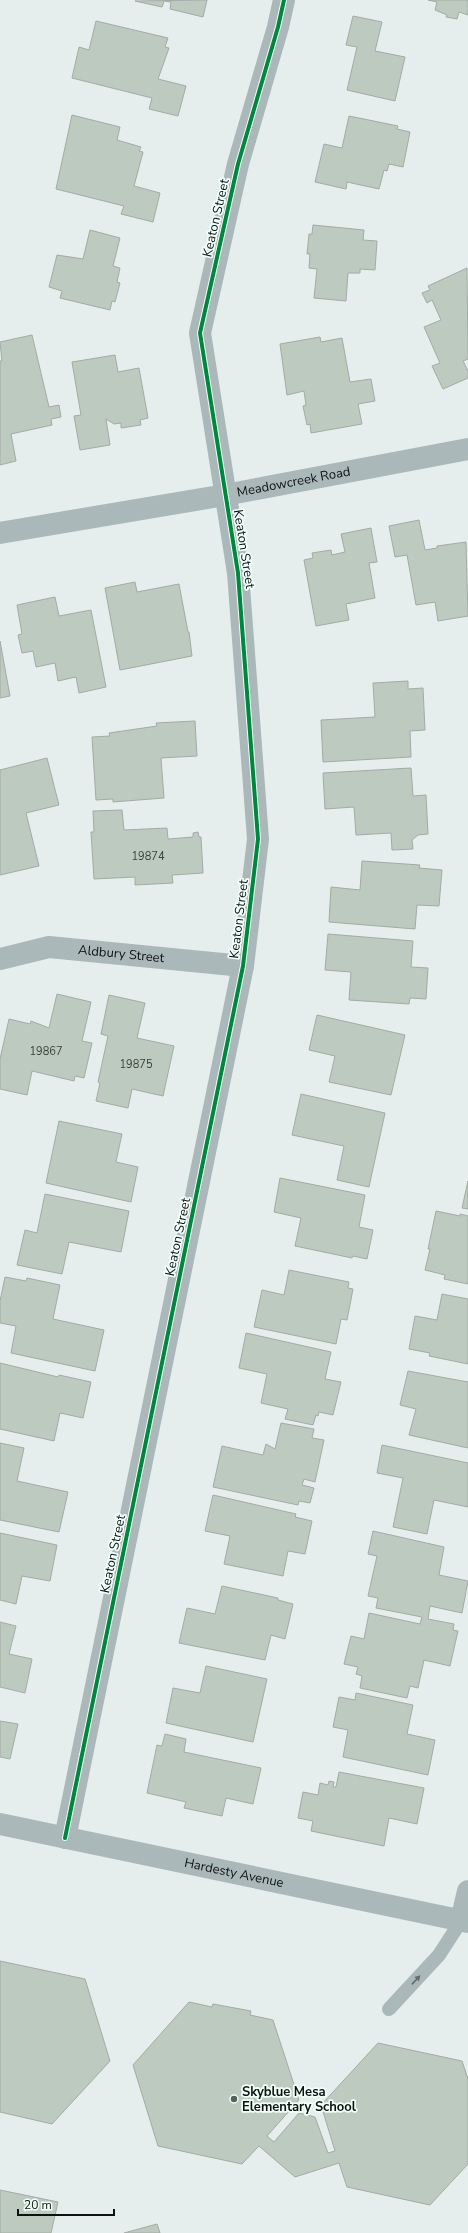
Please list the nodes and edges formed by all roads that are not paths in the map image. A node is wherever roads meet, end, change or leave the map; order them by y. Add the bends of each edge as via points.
1 (284, 0) edge
2 (468, 449) edge
3 (226, 495) junction
4 (0, 534) edge
5 (0, 959) edge
6 (243, 966) junction
7 (0, 1824) edge
8 (65, 1838) junction
9 (468, 1891) edge
10 (464, 1922) edge
11 (389, 2009) dead end

1 - 3 street, Keaton Street via 238,164 200,333
2 - 3 street, Meadowcreek Road
3 - 4 street, Meadowcreek Road
3 - 6 street, Keaton Street via 241,597 258,839
5 - 6 street, Aldbury Street via 49,947
6 - 8 street, Keaton Street
7 - 8 street, Hardesty Avenue
8 - 10 street, Hardesty Avenue
9 - 10 street
11 -> 10 lane via 439,1955

